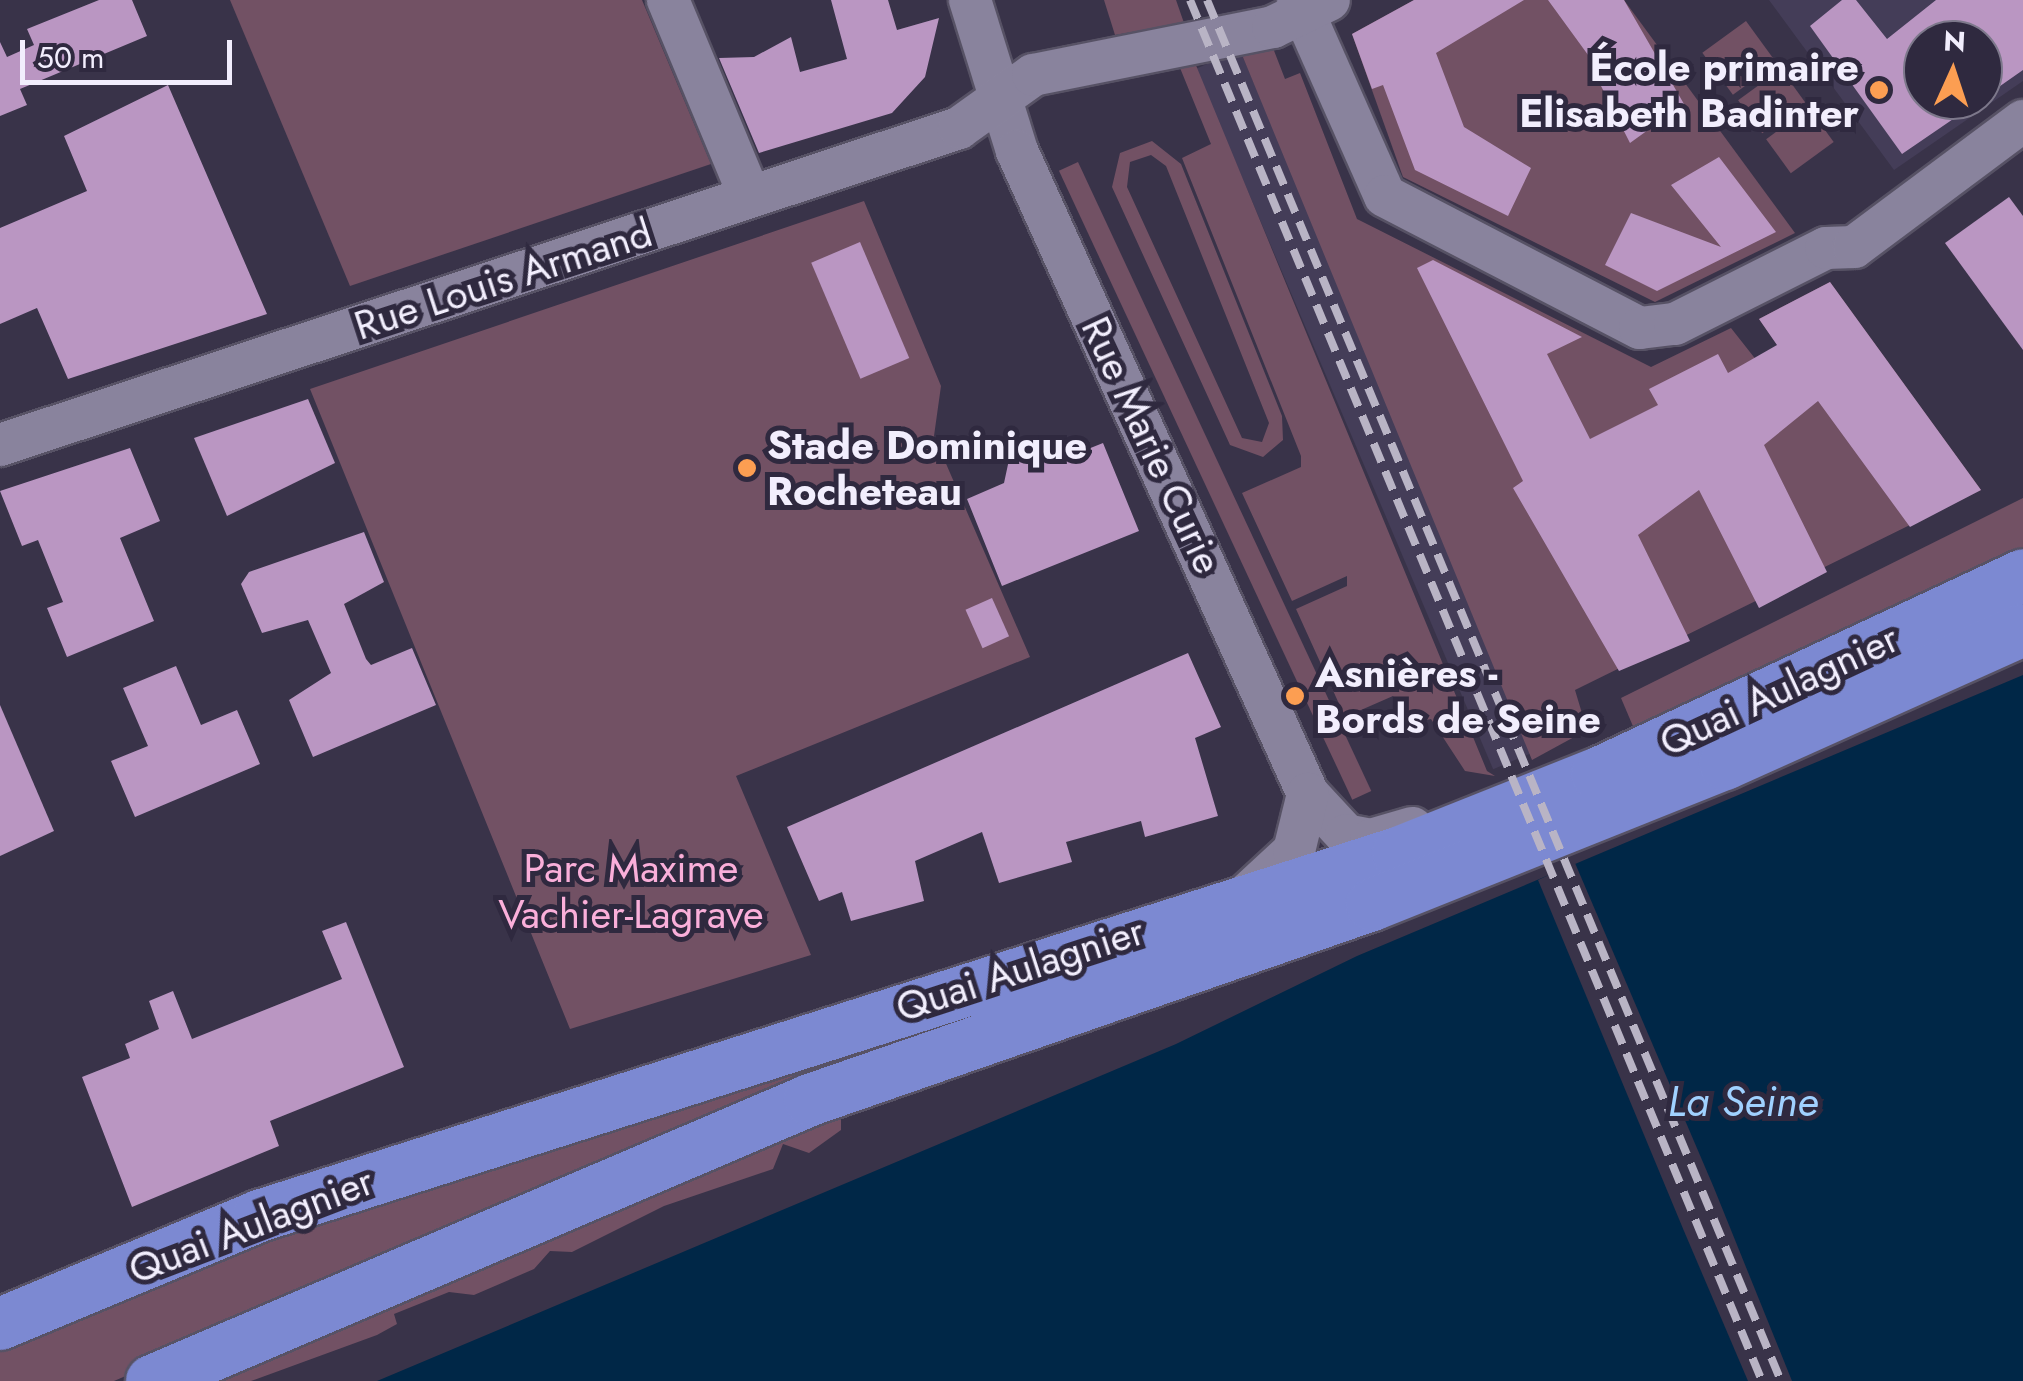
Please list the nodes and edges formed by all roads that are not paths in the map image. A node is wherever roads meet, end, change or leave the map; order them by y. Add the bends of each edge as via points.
1 (668, 0) edge
2 (970, 0) edge
3 (1310, 5) edge
4 (995, 97) junction
5 (2023, 120) edge
6 (749, 196) junction
7 (0, 445) edge
8 (2023, 575) edge
9 (2023, 630) edge
10 (1308, 794) junction
11 (1518, 804) junction
12 (1240, 902) junction
13 (0, 1324) edge
14 (152, 1381) edge

1 - 6 street
2 - 4 street, Rue Marie Curie
3 - 4 street, Rue Louis Armand via 1033,75
3 - 5 street via 1385,196 1630,324 1676,324 1826,248 1854,247 1900,206
4 - 6 street, Rue Louis Armand via 958,128
4 - 10 street, Rue Marie Curie
6 - 7 street, Rue Louis Armand
8 - 11 main road, Quai Aulagnier
9 - 14 main road, Quai Aulagnier via 1725,764 1372,905 810,1100
10 - 11 street, Rue Marie Curie via 1339,830 1360,839
10 - 12 street via 1294,851
11 - 12 main road, Quai Aulagnier
12 - 13 main road, Quai Aulagnier via 259,1216

